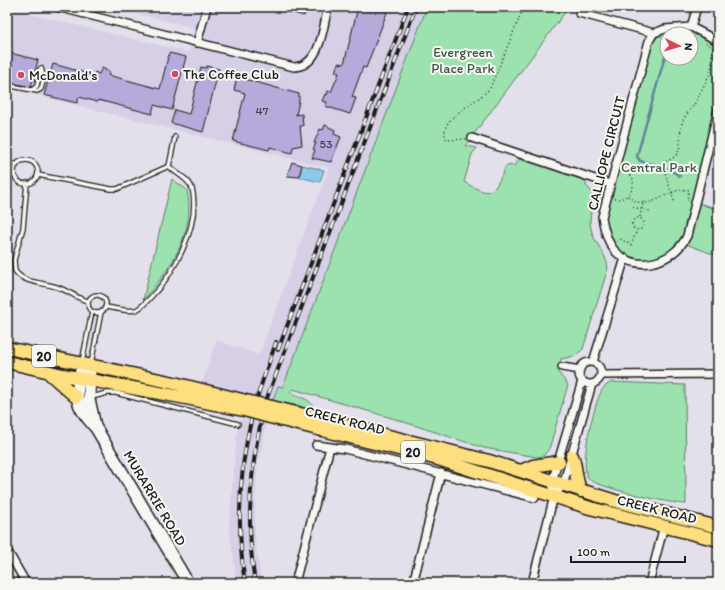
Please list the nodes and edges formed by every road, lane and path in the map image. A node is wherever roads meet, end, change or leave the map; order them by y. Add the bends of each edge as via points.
1 (57, 7) edge
2 (207, 7) edge
3 (328, 7) edge
4 (524, 7) edge
5 (697, 7) edge
6 (579, 13) dead end
7 (691, 26) edge
8 (659, 31) edge
9 (699, 31) edge
10 (654, 33) junction
11 (709, 36) junction
12 (10, 41) dead end
13 (718, 41) edge
14 (197, 43) junction
15 (7, 50) edge
16 (41, 68) dead end
17 (7, 85) edge
18 (718, 110) edge
19 (175, 137) dead end
20 (714, 137) edge
21 (472, 138) joint
22 (7, 162) edge
23 (17, 164) junction
24 (168, 166) junction
25 (614, 168) junction
26 (7, 170) edge
27 (38, 175) junction
28 (15, 176) junction
29 (27, 184) junction
30 (610, 184) junction
31 (671, 192) junction
32 (628, 196) junction
33 (644, 198) dead end
34 (611, 199) dead end
35 (689, 200) dead end
36 (674, 201) dead end
37 (643, 203) junction
38 (699, 203) dead end
39 (634, 207) dead end
40 (642, 208) junction
41 (718, 210) edge
42 (650, 211) dead end
43 (640, 217) junction
44 (637, 230) junction
45 (616, 242) dead end
46 (625, 258) junction
47 (88, 301) junction
48 (105, 307) junction
49 (92, 312) junction
50 (101, 312) junction
51 (7, 348) edge
52 (7, 362) edge
53 (593, 362) junction
54 (86, 366) junction
55 (562, 367) dead end
56 (580, 370) junction
57 (47, 371) junction
58 (718, 374) edge
59 (602, 375) junction
60 (84, 379) junction
61 (582, 381) junction
62 (592, 384) junction
63 (83, 398) junction
64 (249, 407) junction
65 (271, 412) junction
66 (238, 424) dead end
67 (316, 445) dead end
68 (330, 446) junction
69 (572, 456) junction
70 (558, 462) junction
71 (522, 472) junction
72 (441, 474) junction
73 (558, 483) junction
74 (580, 491) junction
75 (554, 496) junction
76 (535, 498) dead end
77 (664, 526) junction
78 (718, 527) edge
79 (718, 540) edge
80 (8, 554) edge
81 (26, 583) edge
82 (188, 583) edge
83 (295, 583) edge
84 (413, 583) edge
85 (532, 583) edge
86 (649, 583) edge

1 - 14 street
2 - 14 street
3 - 14 street via 314,56 301,66 291,66
4 - 21 path via 490,88 486,94 453,116 448,123 445,134 447,140
5 - 7 street
6 - 10 street
8 - 10 street
9 - 11 street
10 - 25 street, CALLIOPE CIRCUIT
11 - 13 street
11 - 31 path via 705,44 713,48 711,69 694,107 682,123 677,155 662,163
12 - 15 lane
16 - 17 lane via 44,78 41,89 31,91
18 - 20 street, CALLIOPE CIRCUIT
19 - 24 lane
20 - 46 street, CALLIOPE CIRCUIT via 683,243 669,257 656,263 641,264
21 - 30 street
22 - 23 lane
23 - 27 lane via 24,160 32,161 37,167
23 - 28 lane
24 - 27 lane via 117,189
24 - 48 lane via 183,176 191,187 193,200 191,219 180,255 163,283 136,310
25 - 30 street, CALLIOPE CIRCUIT
25 - 32 path via 626,171 633,180 633,187
26 - 28 lane
27 - 29 lane via 34,181
28 - 29 lane
29 - 47 lane via 24,222 14,260 15,271 23,278 53,286
30 - 46 street, CALLIOPE CIRCUIT via 602,217 604,230 615,252
31 - 35 path via 690,190
31 - 36 path
31 - 37 path via 658,201
32 - 34 path via 619,200
32 - 37 path
33 - 37 path
37 - 40 path
38 - 41 path
39 - 40 path
40 - 42 path
40 - 43 path
43 - 44 path via 645,225
43 - 44 path via 631,222 632,227
44 - 45 path via 631,245 620,239
46 - 53 street
47 - 48 lane via 92,296 98,295 104,298
47 - 49 lane
48 - 50 lane
49 - 50 lane
49 - 54 lane
50 - 54 lane
51 - 54 main road, CREEK ROAD / 20
52 - 57 main road, CREEK ROAD / 20
53 - 56 street via 586,363
53 - 59 street via 601,368
54 - 60 street
54 - 64 main road, CREEK ROAD / 20 via 170,382
55 - 56 street
56 - 61 street
57 - 60 main road, CREEK ROAD / 20
57 - 63 main road
58 - 59 street
59 - 62 street
60 - 63 street
60 - 64 main road, CREEK ROAD / 20
61 - 62 street
61 - 70 street
62 - 69 street
63 - 66 lane via 108,392 116,393
63 - 82 street, MURARRIE ROAD via 86,417 96,428
64 - 65 main road, CREEK ROAD / 20, bridge
65 - 71 main road, CREEK ROAD / 20 via 489,461
65 - 75 main road, CREEK ROAD / 20 via 438,459
67 - 68 street, CREEK ROAD
68 - 72 street, CREEK ROAD
68 - 83 street
69 - 73 street
69 - 74 main road
70 - 71 main road via 533,466
70 - 73 street
71 - 73 main road, CREEK ROAD / 20
72 - 76 street, CREEK ROAD
72 - 84 street
73 - 74 main road, CREEK ROAD / 20
73 - 75 street
73 - 75 street
74 - 78 main road, CREEK ROAD / 20
75 - 77 main road, CREEK ROAD / 20
75 - 85 street
77 - 79 main road, CREEK ROAD / 20
77 - 86 street
80 - 81 street

